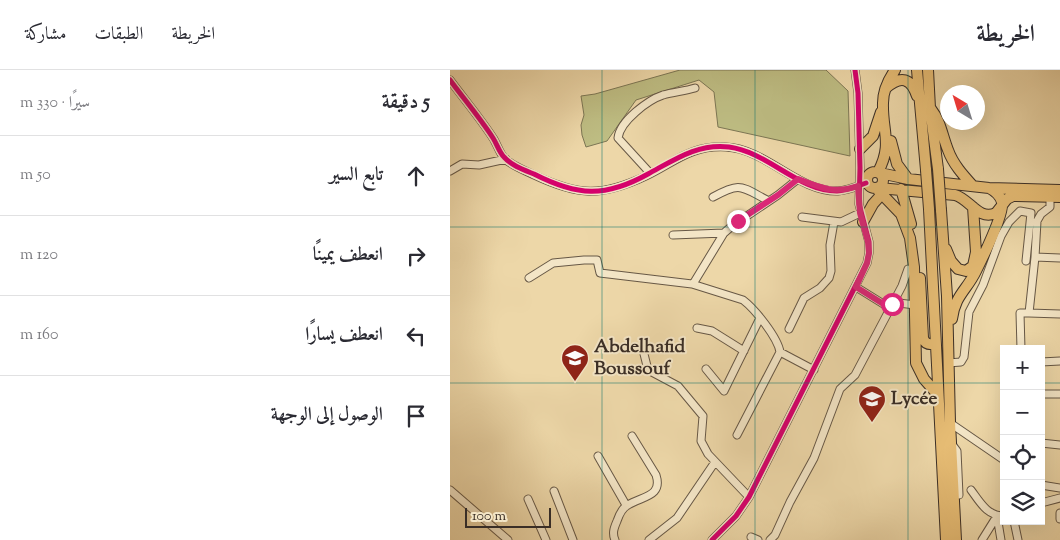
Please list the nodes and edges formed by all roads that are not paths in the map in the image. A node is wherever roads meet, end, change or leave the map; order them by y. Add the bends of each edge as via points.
1 (895, 70) edge
2 (917, 70) edge
3 (928, 70) edge
4 (856, 72) edge
5 (450, 80) edge
6 (695, 88) dead end
7 (886, 89) junction
8 (883, 107) junction
9 (925, 107) junction
10 (886, 131) junction
11 (860, 149) junction
12 (506, 159) junction
13 (450, 171) edge
14 (650, 173) junction
15 (879, 173) junction
16 (798, 179) junction
17 (908, 179) junction
18 (973, 186) junction
19 (873, 188) junction
20 (989, 188) junction
21 (901, 189) junction
22 (1060, 190) edge
23 (713, 197) dead end
24 (1055, 197) edge
25 (769, 201) junction
26 (1002, 205) junction
27 (973, 207) junction
28 (802, 217) dead end
29 (861, 218) junction
30 (834, 222) junction
31 (724, 233) junction
32 (673, 235) dead end
33 (943, 241) junction
34 (1035, 257) junction
35 (1060, 258) edge
36 (1026, 261) dead end
37 (908, 268) dead end
38 (529, 278) dead end
39 (693, 284) junction
40 (856, 287) junction
41 (892, 304) junction
42 (914, 305) junction
43 (1029, 313) junction
44 (1060, 314) edge
45 (760, 318) junction
46 (697, 328) dead end
47 (789, 328) dead end
48 (947, 335) junction
49 (935, 344) junction
50 (1021, 345) edge
51 (642, 350) dead end
52 (744, 351) junction
53 (780, 352) junction
54 (1060, 361) edge
55 (1045, 362) edge
56 (948, 363) junction
57 (706, 369) dead end
58 (814, 370) junction
59 (1045, 394) edge
60 (1060, 394) edge
61 (938, 395) junction
62 (950, 423) junction
63 (737, 435) dead end
64 (632, 436) dead end
65 (951, 442) junction
66 (1045, 443) edge
67 (1060, 445) edge
68 (598, 456) dead end
69 (1000, 457) edge
70 (715, 462) junction
71 (1045, 486) edge
72 (1060, 488) edge
73 (450, 490) edge
74 (970, 490) dead end
75 (554, 491) dead end
76 (749, 497) junction
77 (1060, 498) edge
78 (528, 499) dead end
79 (1045, 502) edge
80 (626, 506) junction
81 (1060, 513) edge
82 (1000, 516) edge
83 (1060, 520) edge
84 (1000, 525) edge
85 (1015, 525) edge
86 (982, 539) edge
87 (508, 540) edge
88 (546, 540) edge
89 (573, 540) edge
90 (615, 540) edge
91 (648, 540) edge
92 (712, 540) edge
93 (770, 540) edge
94 (946, 540) edge
95 (956, 540) edge
96 (960, 540) edge
97 (1001, 540) edge
98 (1018, 540) edge

1 - 7 highway
2 - 9 highway
3 - 9 highway
4 - 11 street
5 - 12 street
6 - 14 street via 662,96 644,105 618,133 618,138
7 - 8 highway
7 - 9 highway via 894,81 907,80
8 - 10 highway
8 - 11 highway via 873,136
9 - 18 highway via 940,123 952,160
9 - 33 highway, bridge via 938,169
9 - 49 highway, bridge
10 - 15 highway via 886,152
10 - 17 highway via 897,164
11 - 19 street
12 - 13 street via 479,165 462,164
12 - 14 street via 570,189 594,192 620,187
14 - 16 street via 695,150 727,147 755,154
15 - 17 highway
15 - 19 highway via 884,182
16 - 19 street via 832,190
16 - 25 street
17 - 18 highway
18 - 20 highway
19 - 21 highway
19 - 29 street
19 - 29 highway via 873,204
19 - 42 highway via 901,214 910,238
20 - 22 highway
20 - 26 highway via 1000,197
21 - 27 highway via 955,195
21 - 49 highway via 918,257 923,338 928,344
23 - 25 street via 738,186
24 - 26 highway via 1016,195
24 - 34 street via 1037,221
25 - 31 street
26 - 27 highway via 992,215 983,214
26 - 48 highway via 1001,217 976,271 955,304
27 - 33 highway via 976,252 973,266 963,271 955,268
28 - 30 street
29 - 30 street
29 - 40 street via 869,253
30 - 47 street via 830,246 831,271 820,288 804,298
31 - 32 street
31 - 39 street
33 - 48 highway
34 - 35 street
34 - 43 street
36 - 56 street via 1031,213 1020,211 1001,236 969,312 964,357 961,362
37 - 41 street
38 - 39 street via 553,263 589,259 597,260 600,273
39 - 45 street via 743,300
40 - 41 street via 885,305
40 - 58 street
41 - 42 street
41 - 93 street via 854,374 840,389 814,458 776,535
42 - 61 highway via 916,363
43 - 44 street
43 - 50 street via 1020,313
45 - 52 street
45 - 53 street
46 - 52 street via 712,331
48 - 56 highway
49 - 61 highway
51 - 70 street via 648,370 678,386 703,416 701,441
52 - 57 street via 724,391
53 - 58 street
53 - 63 street
54 - 55 street
56 - 62 highway
58 - 76 street
59 - 60 street
61 - 94 highway
62 - 65 highway
62 - 69 street
64 - 80 street via 658,482 655,492
65 - 95 highway
65 - 96 street via 957,451
66 - 67 street
68 - 80 street
70 - 76 street
70 - 91 street via 677,518
71 - 72 street
73 - 87 street
74 - 82 street via 984,508
75 - 89 street
76 - 92 street via 736,516
77 - 79 street
78 - 88 street
80 - 90 street via 614,529
81 - 83 street
82 - 86 street
84 - 97 street
85 - 98 street

